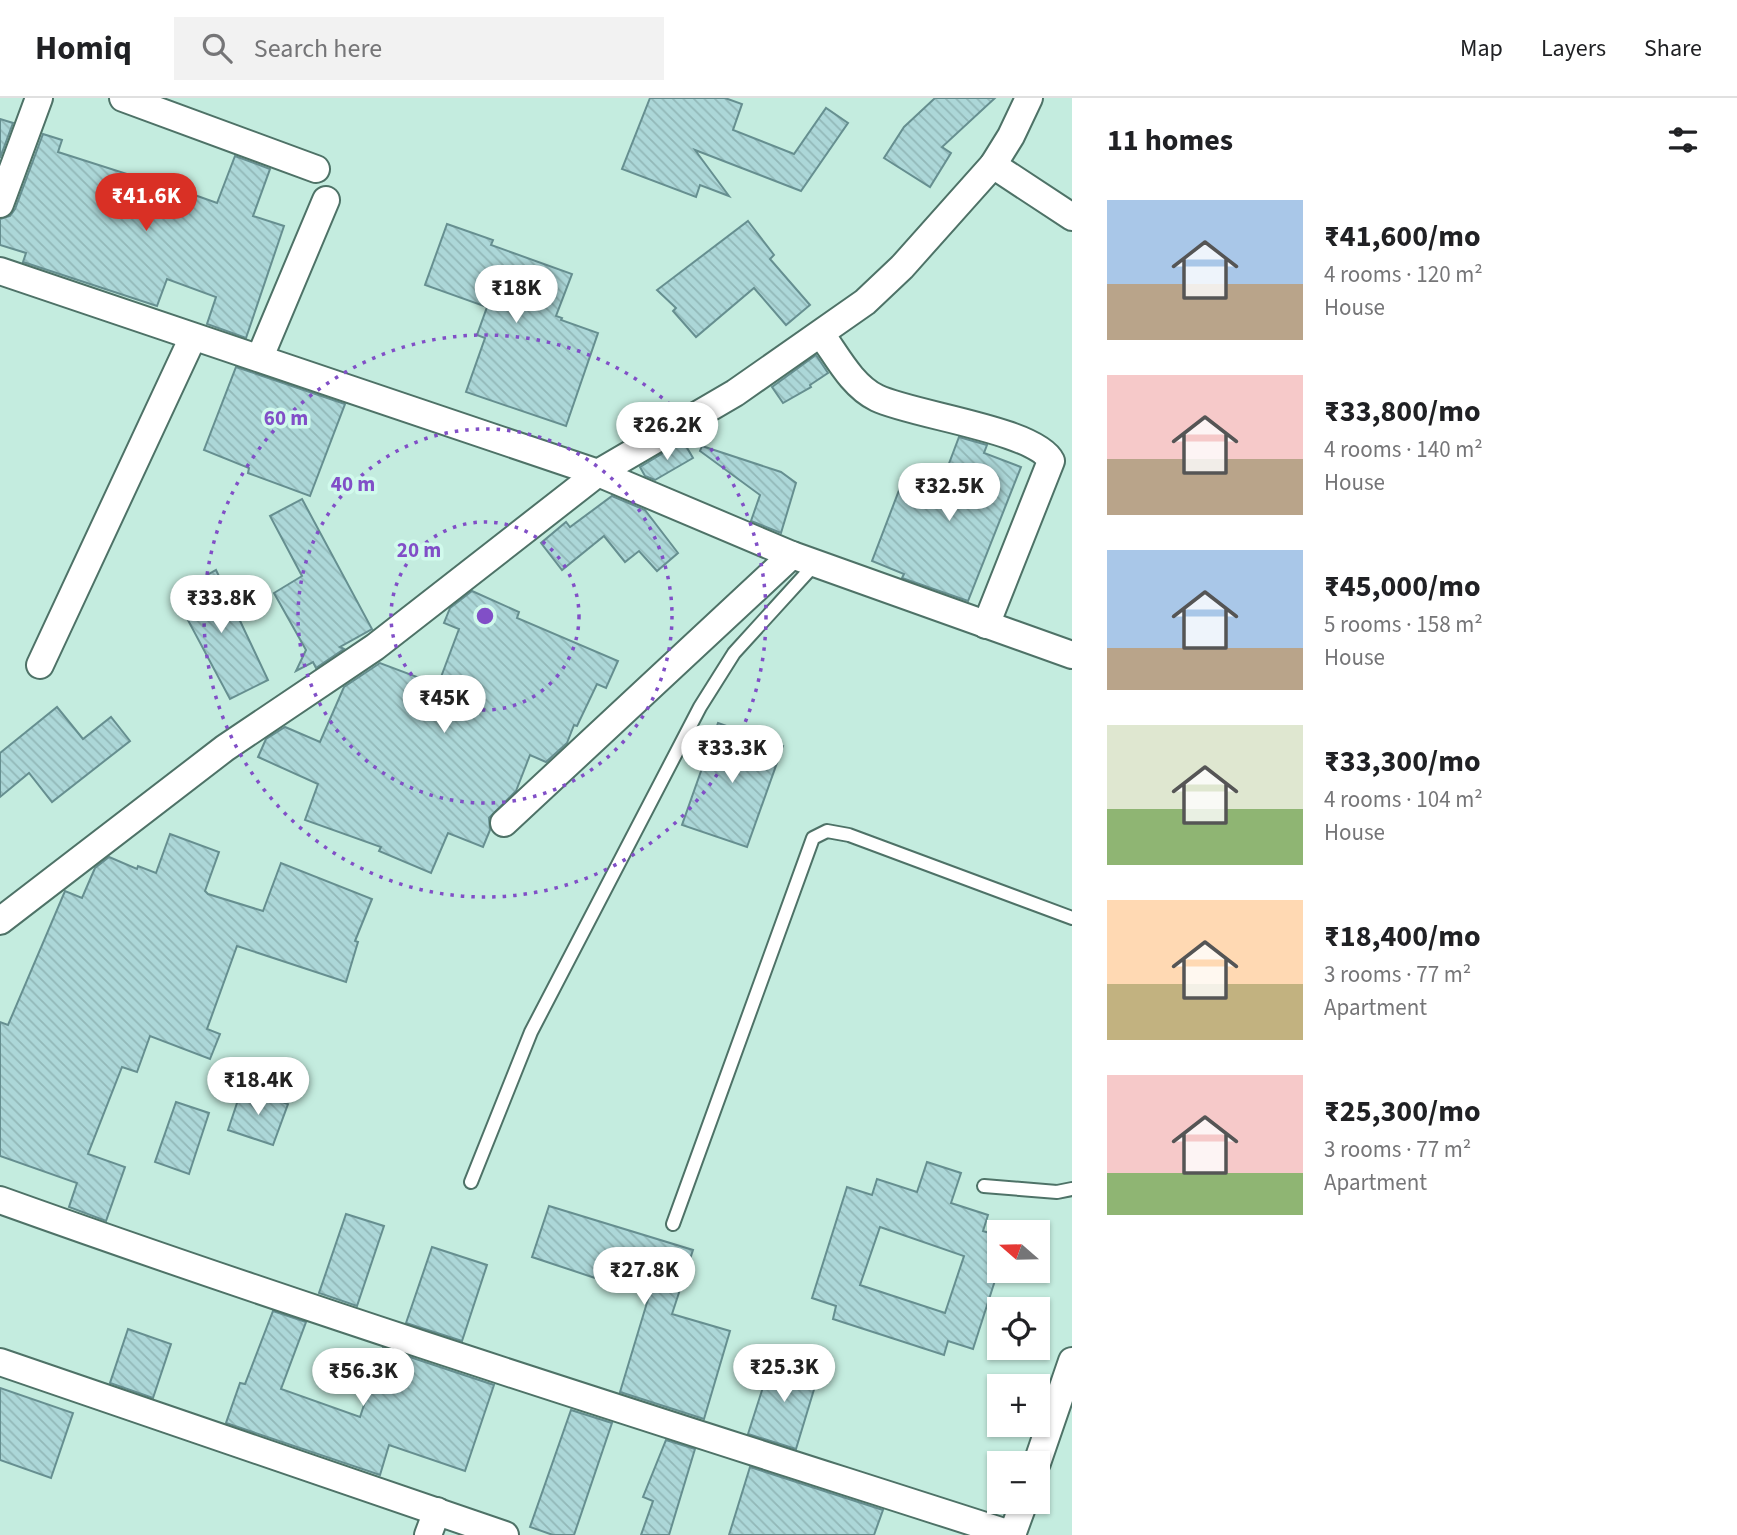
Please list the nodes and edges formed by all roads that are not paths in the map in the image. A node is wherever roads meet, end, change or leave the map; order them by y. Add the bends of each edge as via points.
1 (39, 98) edge
2 (123, 98) edge
3 (1025, 100) edge
4 (993, 165) junction
5 (316, 169) dead end
6 (326, 200) dead end
7 (0, 204) edge
8 (1072, 217) edge
9 (0, 271) edge
10 (821, 334) junction
11 (193, 337) junction
12 (260, 357) junction
13 (598, 473) junction
14 (804, 559) junction
15 (986, 625) junction
16 (1072, 655) edge
17 (40, 665) dead end
18 (504, 824) dead end
19 (1072, 918) edge
20 (0, 921) edge
21 (471, 1182) dead end
22 (984, 1186) dead end
23 (1072, 1189) edge
24 (0, 1199) edge
25 (673, 1224) dead end
26 (0, 1362) edge
27 (1072, 1362) edge
28 (1041, 1451) edge
29 (1020, 1514) edge
30 (433, 1523) edge
31 (505, 1535) edge
32 (1012, 1535) edge

1 - 7 street
2 - 5 street
3 - 4 street
4 - 8 street
4 - 10 street via 902,267
6 - 12 street
9 - 11 street
10 - 13 street via 735,393
10 - 15 street via 856,382 877,398 1032,444 1051,461
11 - 12 street
11 - 17 street
12 - 13 street
13 - 14 street
13 - 20 street via 375,647 225,748
14 - 15 street
14 - 18 street
14 - 21 lane via 700,706 530,1032
15 - 16 street
19 - 25 lane via 849,835 827,831 813,838
22 - 23 lane via 1057,1192
24 - 32 street via 219,1278
26 - 30 street
27 - 28 street
29 - 32 street
30 - 31 street

